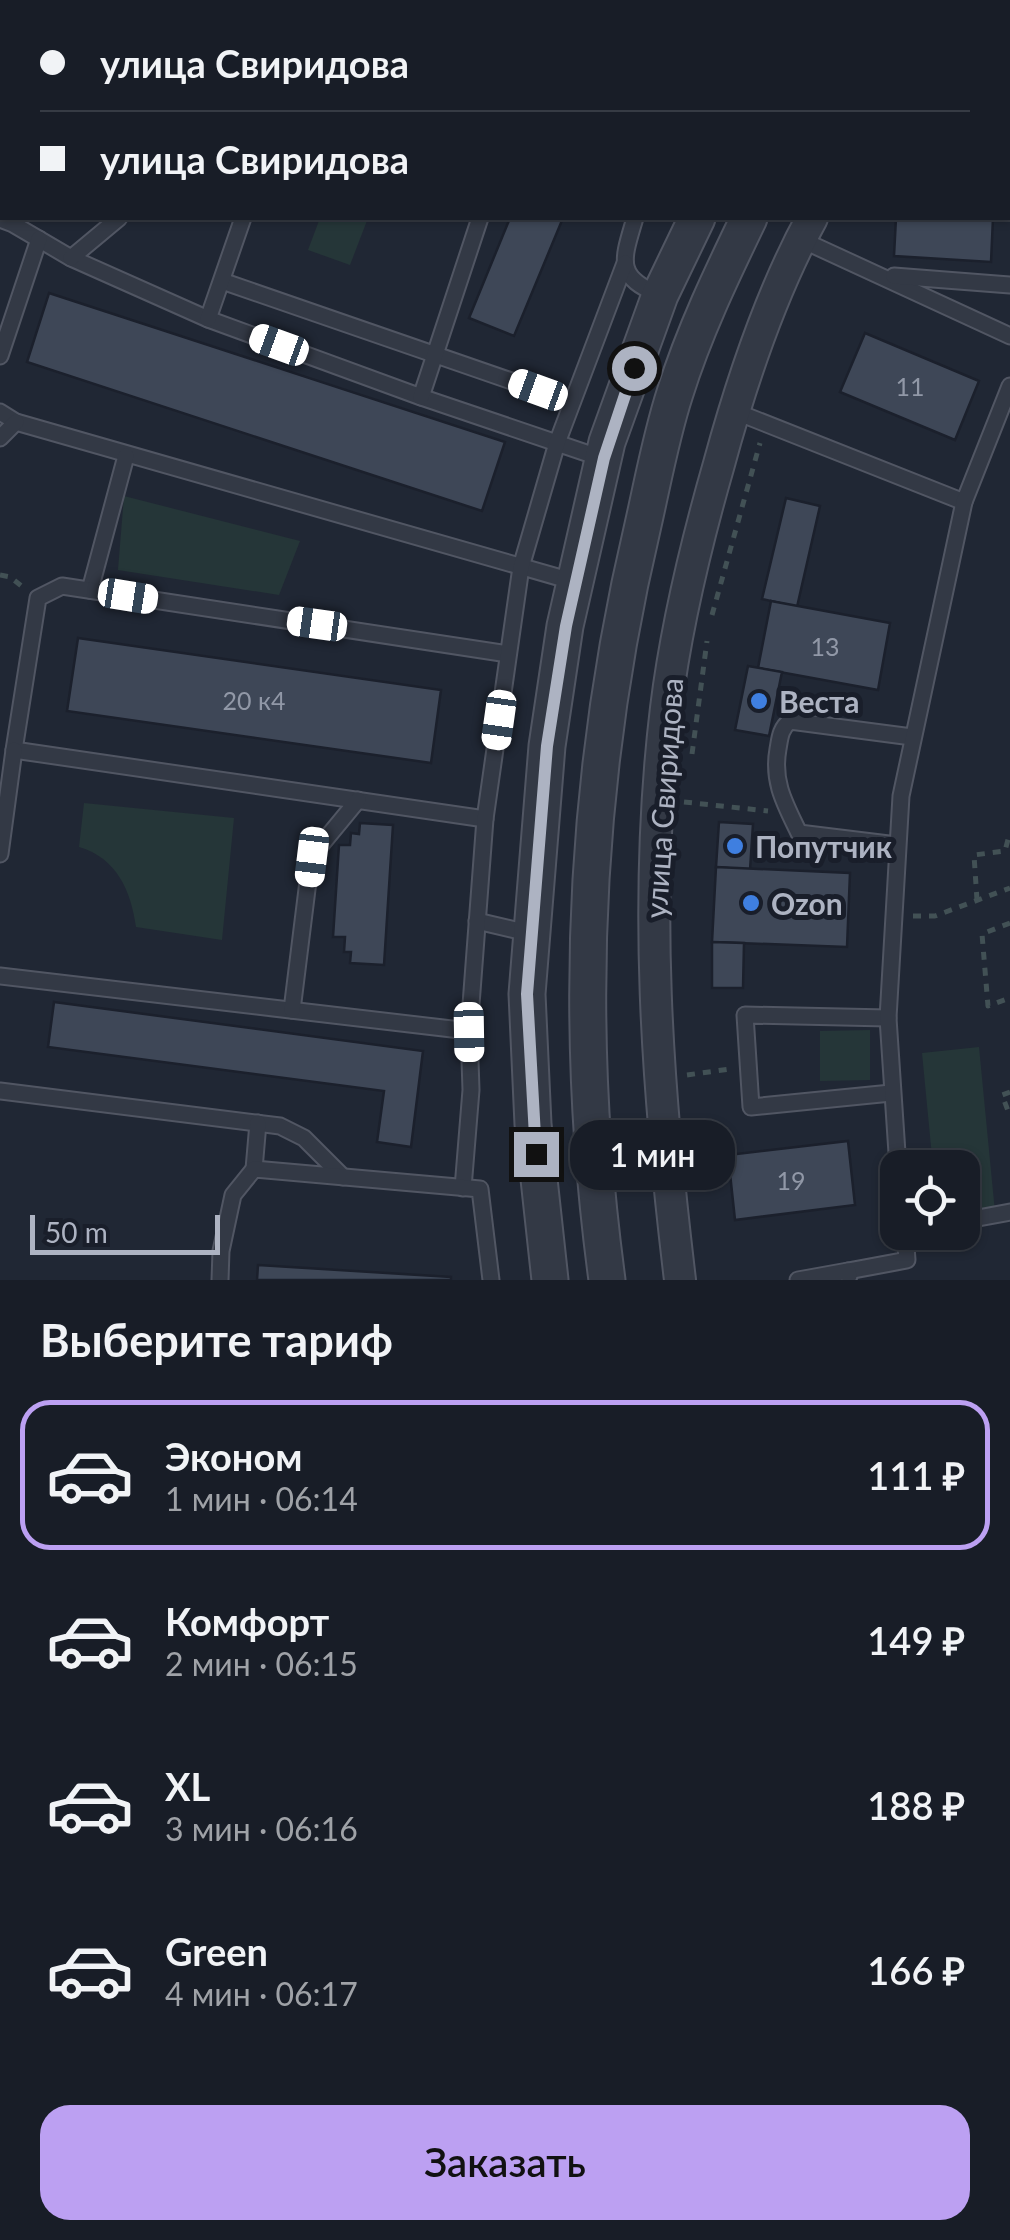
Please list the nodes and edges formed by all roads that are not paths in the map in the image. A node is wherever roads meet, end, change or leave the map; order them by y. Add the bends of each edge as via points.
1 (2, 220) edge
2 (117, 220) edge
3 (243, 220) edge
4 (479, 220) edge
5 (635, 220) edge
6 (696, 220) edge
7 (748, 220) edge
8 (806, 228) edge
9 (39, 239) junction
10 (72, 258) junction
11 (625, 263) junction
12 (880, 275) junction
13 (222, 280) junction
14 (1010, 285) edge
15 (660, 295) junction
16 (208, 318) junction
17 (1010, 336) edge
18 (435, 352) junction
19 (0, 356) edge
20 (1010, 386) edge
21 (420, 397) junction
22 (572, 402) junction
23 (734, 411) junction
24 (0, 412) edge
25 (16, 422) junction
26 (0, 438) edge
27 (557, 443) junction
28 (126, 456) junction
29 (604, 458) junction
30 (964, 502) junction
31 (522, 567) junction
32 (576, 582) junction
33 (90, 590) junction
34 (508, 654) junction
35 (912, 737) junction
36 (14, 750) junction
37 (358, 800) junction
38 (485, 819) junction
39 (897, 845) junction
40 (0, 854) edge
41 (477, 921) junction
42 (532, 934) junction
43 (0, 976) edge
44 (292, 1010) junction
45 (888, 1018) junction
46 (469, 1032) junction
47 (0, 1090) edge
48 (891, 1092) junction
49 (258, 1124) junction
50 (896, 1150) edge
51 (254, 1168) junction
52 (343, 1176) junction
53 (463, 1188) junction
54 (1010, 1212) edge
55 (980, 1218) edge
56 (907, 1250) edge
57 (849, 1275) edge
58 (220, 1280) edge
59 (491, 1280) edge
60 (550, 1280) edge
61 (607, 1280) edge
62 (680, 1280) edge
63 (798, 1280) edge

1 - 9 lane
2 - 10 lane
3 - 13 lane
4 - 18 lane
5 - 11 lane
6 - 15 street
7 - 61 street, улица Свиридова via 720,277 660,444 602,744 588,926 588,1080
8 - 12 lane
8 - 23 street, улица Свиридова
9 - 10 lane
9 - 19 lane
10 - 16 lane
11 - 15 lane via 638,286
11 - 22 lane
12 - 14 lane
12 - 17 lane
13 - 16 lane
13 - 18 lane
15 - 29 street
16 - 21 lane
18 - 21 lane
18 - 22 lane
20 - 30 lane
21 - 27 lane
22 - 27 lane
23 - 30 lane
23 - 62 street, улица Свиридова via 696,547 666,706 656,834 652,962 658,1078
24 - 25 lane
25 - 26 lane
25 - 28 lane
27 - 29 lane
27 - 31 lane
28 - 31 lane
28 - 33 lane
29 - 32 street
30 - 35 lane
31 - 32 lane
31 - 34 lane
32 - 42 street via 547,746
33 - 34 lane
33 - 36 lane via 62,586 38,598
34 - 38 lane
35 - 39 lane
35 - 39 lane via 784,724 774,778 799,833
36 - 37 lane
36 - 40 lane
37 - 38 lane
37 - 44 lane via 312,857
38 - 41 lane
39 - 45 lane
41 - 42 lane
41 - 46 lane
42 - 60 street via 532,1124
43 - 44 lane
44 - 46 lane
45 - 48 lane
45 - 48 lane via 744,1015 751,1107
46 - 53 lane
47 - 49 lane
48 - 50 lane
49 - 51 lane
49 - 52 lane via 304,1138
51 - 52 lane
51 - 58 lane via 232,1195
52 - 53 lane
53 - 59 lane via 480,1189
54 - 55 lane
56 - 57 lane via 908,1260
57 - 63 lane

